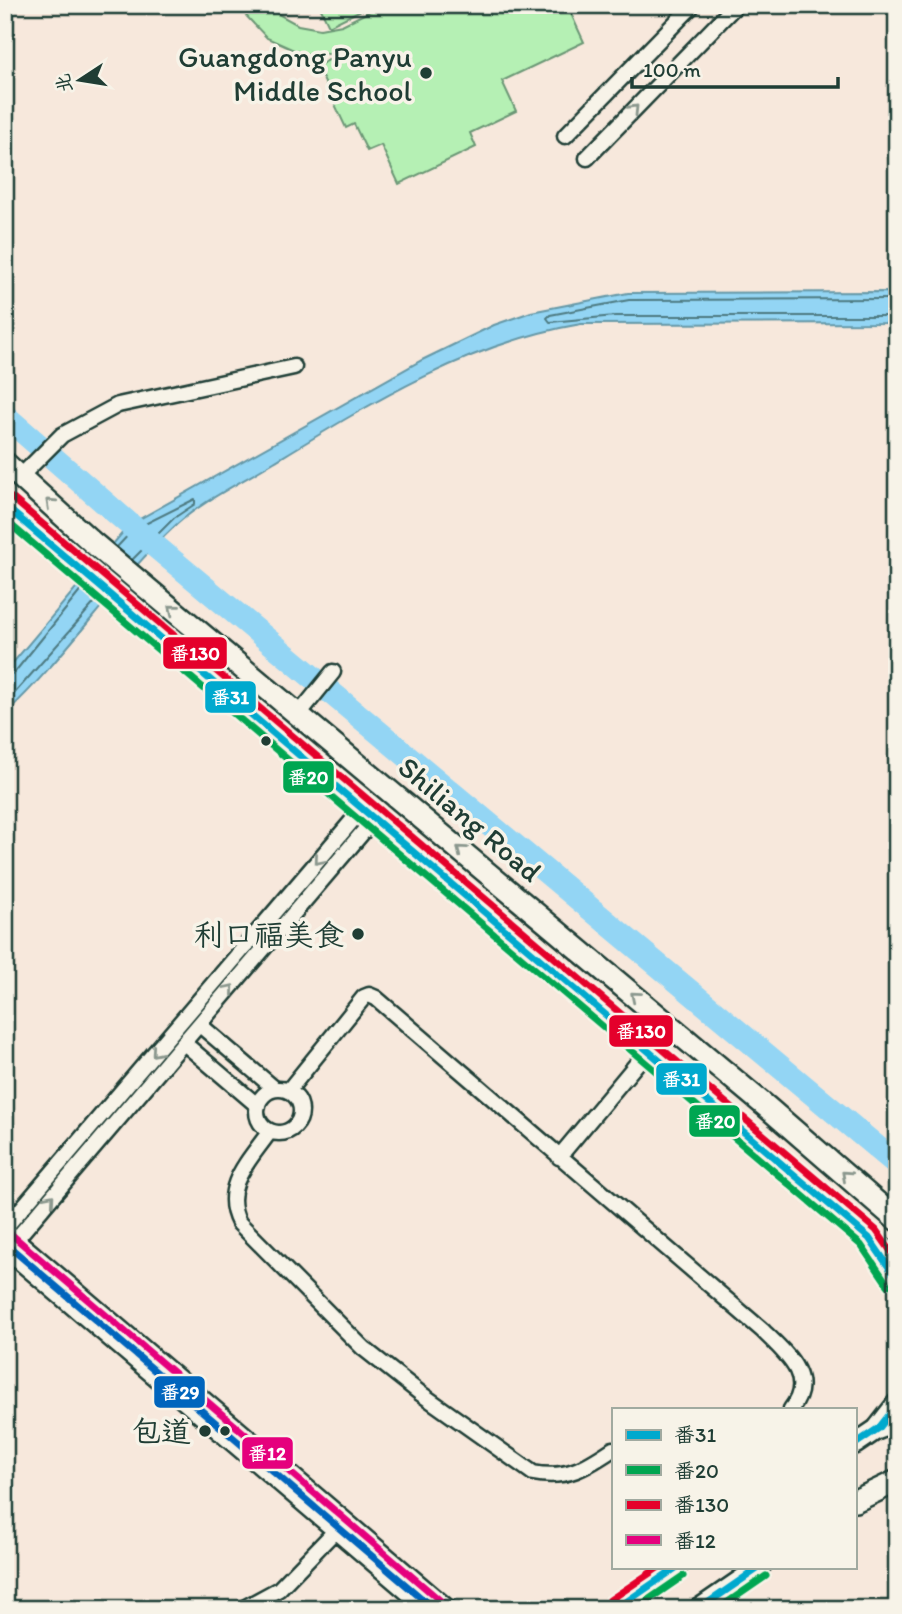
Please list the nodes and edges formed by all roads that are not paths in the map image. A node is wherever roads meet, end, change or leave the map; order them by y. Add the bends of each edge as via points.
1 (693, 5) edge
2 (736, 5) edge
3 (565, 136) dead end
4 (587, 158) dead end
5 (294, 367) dead end
6 (19, 469) edge
7 (5, 506) edge
8 (333, 672) dead end
9 (303, 709) junction
10 (369, 813) junction
11 (200, 1025) junction
12 (184, 1043) junction
13 (649, 1049) junction
14 (281, 1090) junction
15 (258, 1106) junction
16 (270, 1130) junction
17 (559, 1157) junction
18 (871, 1198) junction
19 (897, 1213) edge
20 (845, 1217) junction
21 (897, 1220) edge
22 (9, 1232) edge
23 (869, 1238) junction
24 (6, 1250) edge
25 (897, 1261) edge
26 (897, 1279) edge
27 (897, 1405) edge
28 (792, 1408) edge
29 (897, 1416) edge
30 (879, 1428) junction
31 (856, 1443) edge
32 (612, 1450) edge
33 (897, 1473) edge
34 (897, 1482) edge
35 (856, 1500) edge
36 (856, 1501) edge
37 (335, 1531) junction
38 (676, 1568) edge
39 (759, 1568) edge
40 (242, 1609) edge
41 (426, 1609) edge
42 (450, 1609) edge
43 (616, 1609) edge
44 (699, 1609) edge

1 - 3 street
4 -> 2 street
5 - 6 street via 118,405 62,435
9 -> 6 highway, Shiliang Road via 93,543
7 - 10 highway, Shiliang Road
8 - 9 street
18 -> 9 highway, Shiliang Road
11 -> 10 street
10 - 13 highway, Shiliang Road
10 -> 22 street
11 - 12 street
11 - 14 street
12 - 15 street
22 -> 12 street
13 - 17 street
13 - 20 highway, Shiliang Road
14 - 15 street via 264,1095
14 - 16 street via 301,1108 298,1122 287,1132
14 - 17 street via 369,995
15 - 16 street via 259,1119
16 - 32 street via 239,1177 230,1205 239,1223 363,1348 533,1474 571,1474
17 - 28 street via 795,1363 802,1384
18 - 19 highway
18 - 20 highway
18 - 21 highway, Shiliang Road
20 - 23 highway, Shiliang Road
22 - 24 street
22 - 42 street
23 - 25 highway, Shiliang Road
23 - 26 highway
24 - 37 street
27 - 30 highway
29 - 30 main road
30 - 31 main road
33 - 35 main road
34 - 36 highway
37 - 40 street via 279,1589
37 - 41 street
38 - 43 main road
39 - 44 main road

